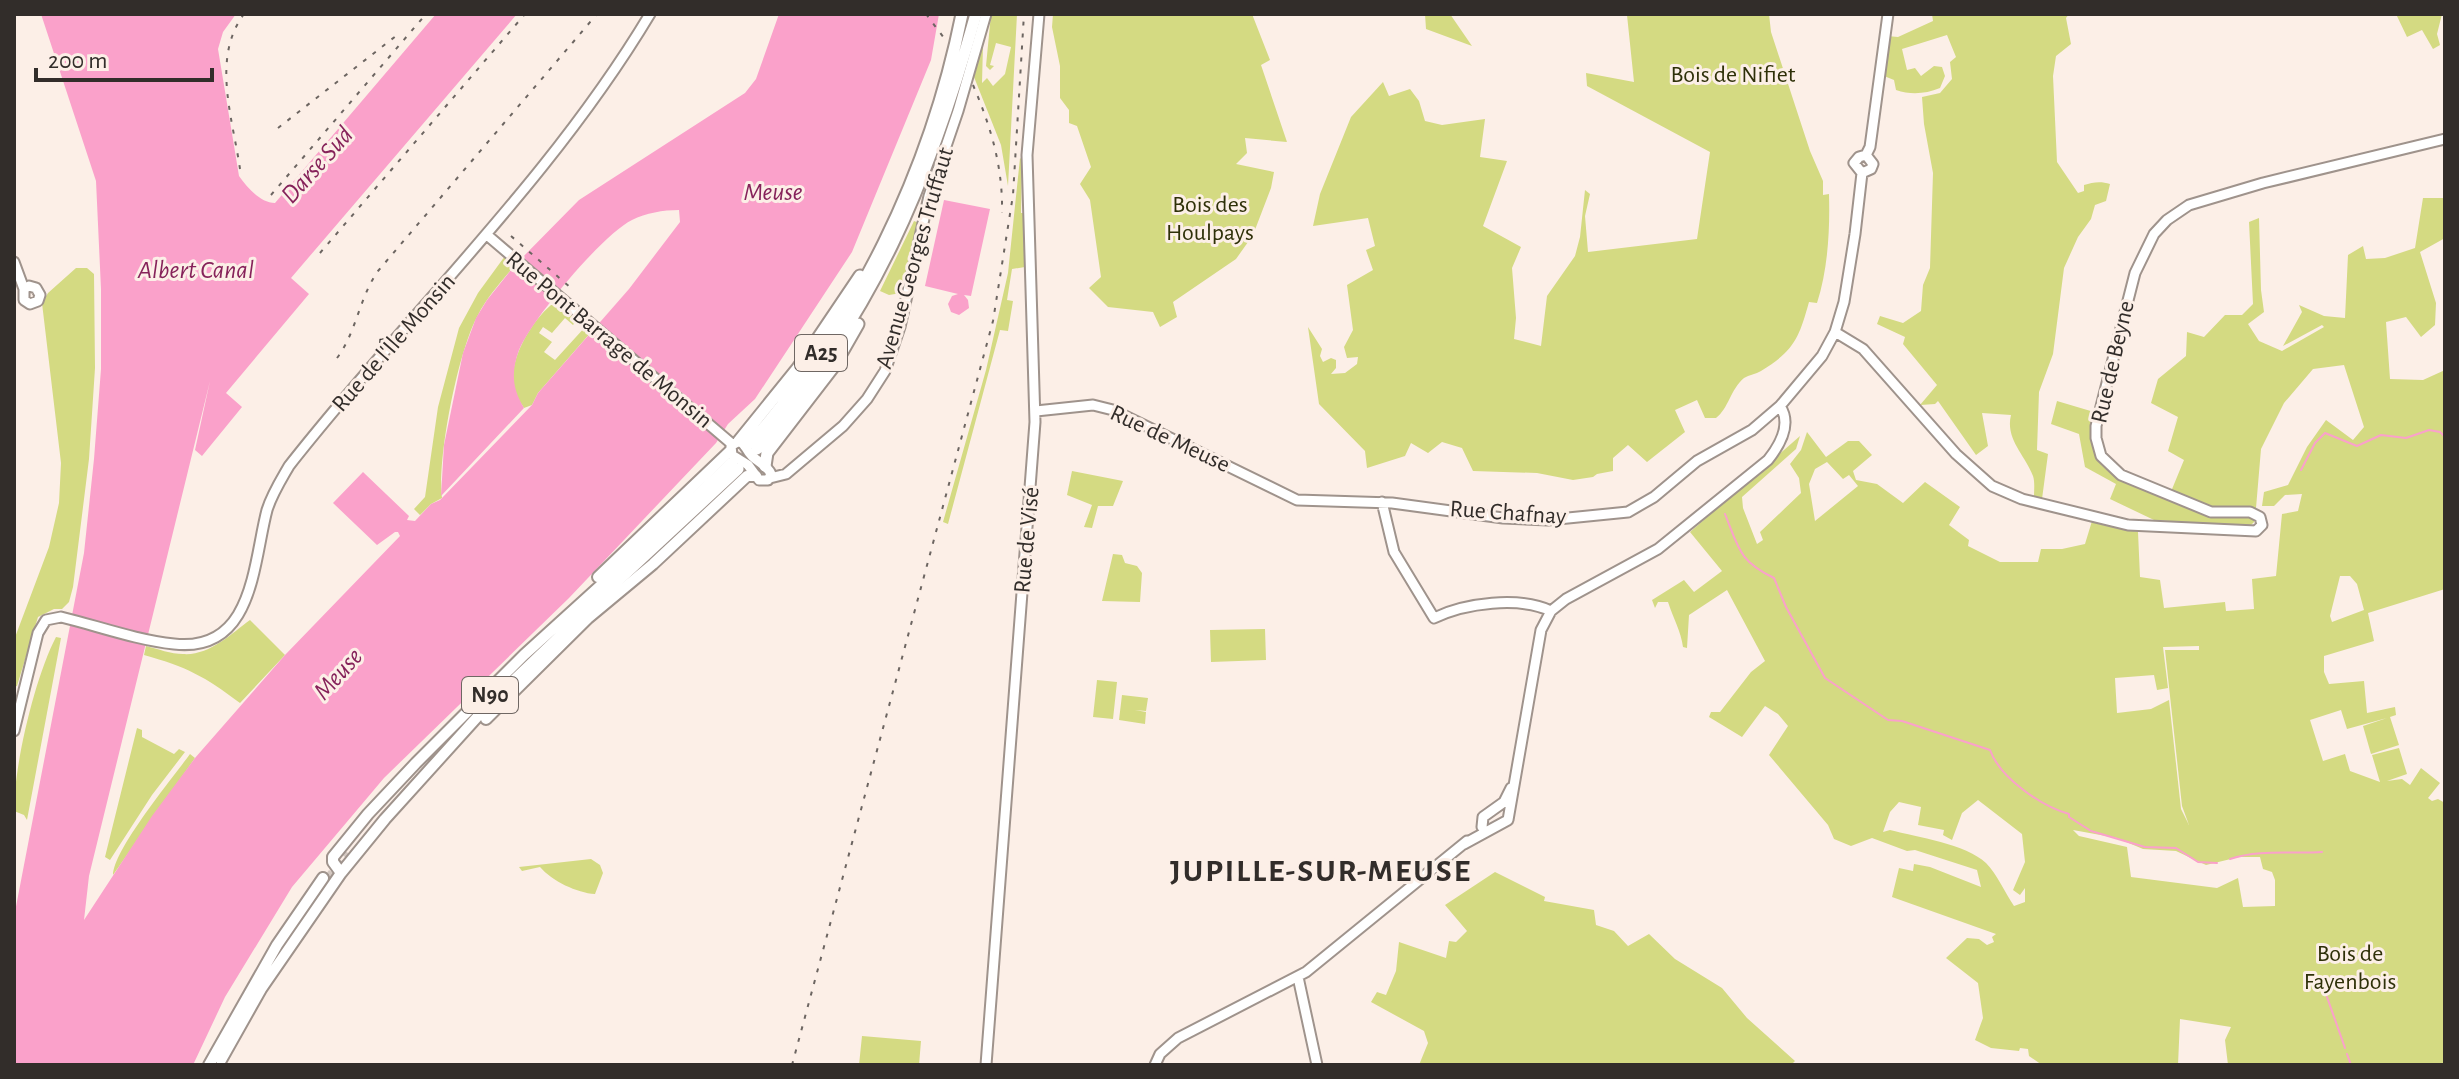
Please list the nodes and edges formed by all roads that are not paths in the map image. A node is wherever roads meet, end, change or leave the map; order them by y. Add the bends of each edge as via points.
1 (650, 14) edge
2 (962, 14) edge
3 (976, 14) edge
4 (986, 14) edge
5 (1039, 14) edge
6 (1888, 14) edge
7 (2445, 139) edge
8 (487, 235) junction
9 (880, 260) junction
10 (14, 262) edge
11 (24, 289) dead end
12 (1835, 332) junction
13 (1780, 406) junction
14 (1036, 411) junction
15 (739, 451) junction
16 (763, 471) junction
17 (1297, 500) joint
18 (1382, 502) junction
19 (642, 548) junction
20 (612, 586) joint
21 (1551, 611) junction
22 (552, 629) junction
23 (498, 694) junction
24 (14, 731) edge
25 (432, 770) junction
26 (1515, 778) junction
27 (1498, 808) junction
28 (1510, 816) junction
29 (1484, 829) junction
30 (348, 855) junction
31 (338, 869) junction
32 (1298, 977) junction
33 (231, 1023) junction
34 (222, 1063) edge
35 (209, 1065) edge
36 (986, 1065) edge
37 (1155, 1065) edge
38 (1317, 1065) edge

1 - 8 street, Rue de l'Île Monsin via 585,114
2 - 9 highway, A25 via 935,122
3 - 9 highway, A25 via 933,153
4 - 16 street, Avenue Georges Truffaut via 929,196 888,363 855,414 783,476
5 - 14 street, Rue de Visé via 1027,155
6 - 12 street, Rue Chafnay via 1866,155 1854,163 1862,173
7 - 12 street, Rue de Beyne via 2189,205 2154,234 2135,273 2096,426 2101,456 2121,475 2211,512 2250,512 2260,517 2262,525 2256,531 2128,525 2022,499 1992,486 1956,454 1863,349
8 - 15 street, Rue Pont Barrage de Monsin
8 - 24 street, Rue de l'Île Monsin via 289,466 268,507 241,614 205,642 173,644 63,618 46,620 38,633
9 - 15 highway, A25 via 862,272
9 - 15 highway, A25 via 851,323 823,366
9 - 16 highway via 882,277 842,354 769,449
10 - 11 street
12 - 13 street, Rue Chafnay
13 - 18 street, Rue Chafnay via 1628,512 1548,520
13 - 21 street via 1785,423 1768,460 1676,537
14 - 17 street, Rue de Meuse via 1093,405 1113,410
14 - 36 street, Rue de Visé
15 - 16 street, Rue Pont Barrage de Monsin
15 - 19 highway, A25
15 - 20 highway, A25
15 - 22 main road, N90 via 620,555
16 - 25 main road, N90 via 747,476 588,618
17 - 18 street, Rue Chafnay
18 - 21 street via 1394,552 1434,618 1485,604 1529,604
19 - 22 main road, N90
19 - 30 main road, N90 via 395,792
20 - 23 main road, N90
21 - 26 street via 1541,630
22 - 31 main road, N90 via 381,800 333,857
23 - 25 main road
23 - 30 main road, N90
25 - 30 main road
26 - 27 street
26 - 28 street
27 - 28 street
27 - 29 street via 1483,817
28 - 29 street via 1503,825
29 - 32 street
30 - 31 main road
31 - 33 main road via 324,869 285,924
31 - 34 main road
32 - 37 street via 1171,1043
32 - 38 street
33 - 34 main road via 277,945 325,880 266,972
33 - 35 main road

